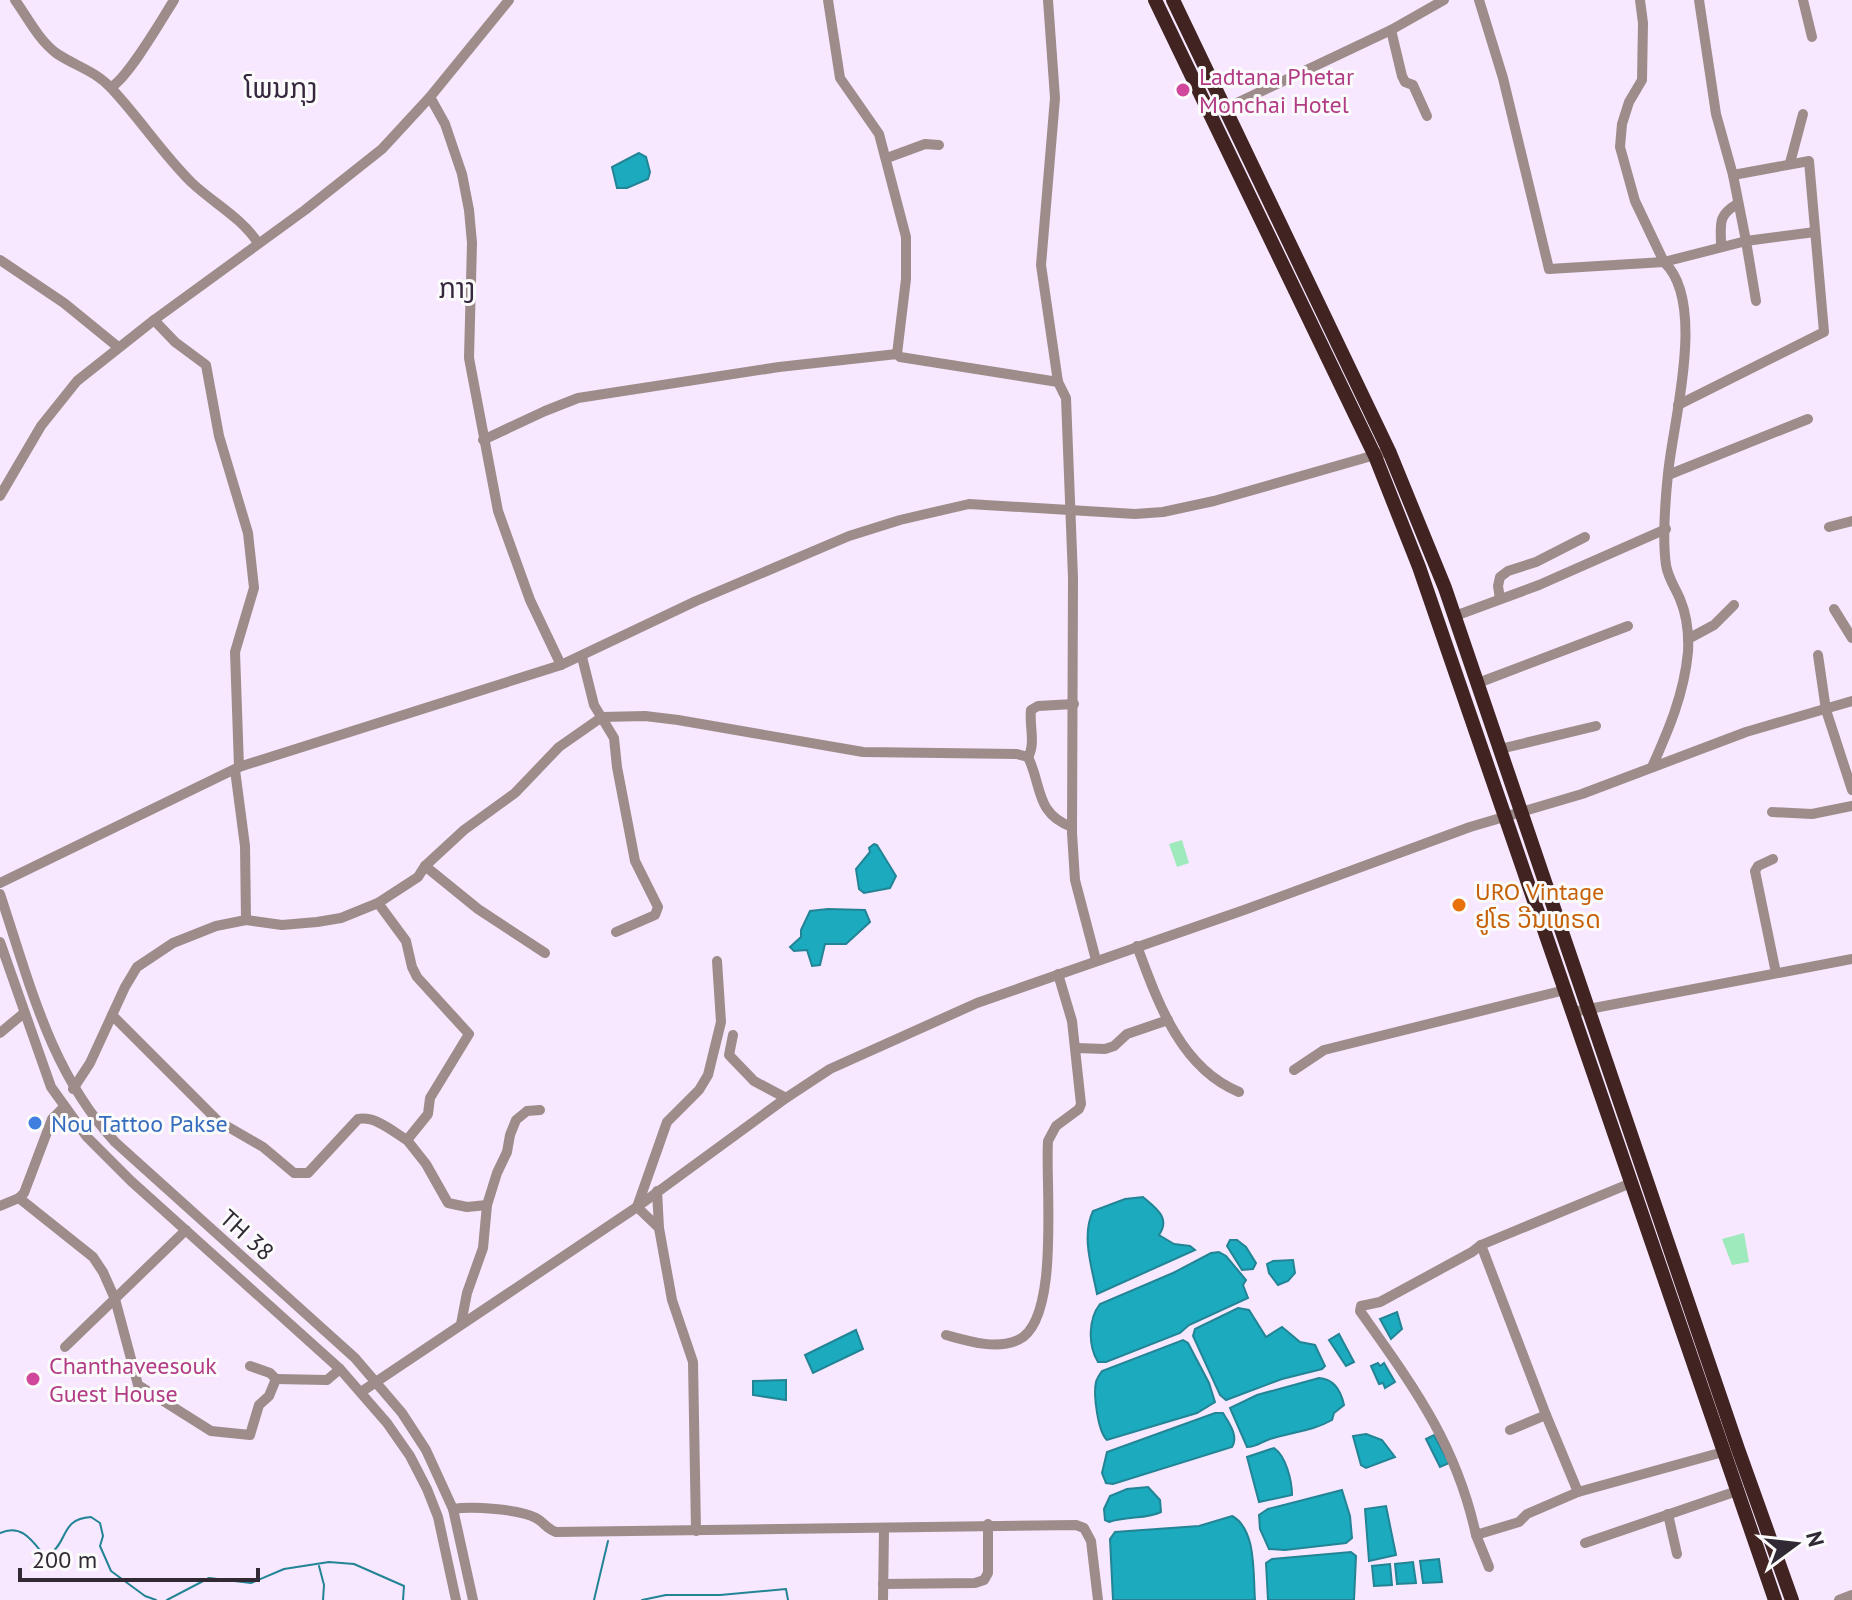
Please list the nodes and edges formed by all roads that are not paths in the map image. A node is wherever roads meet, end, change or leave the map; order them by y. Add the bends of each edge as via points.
1 (174, 0) edge
2 (509, 0) edge
3 (828, 0) edge
4 (1048, 0) edge
5 (1155, 0) edge
6 (1173, 0) edge
7 (1444, 0) edge
8 (1479, 0) edge
9 (1640, 0) edge
10 (1699, 0) edge
11 (1803, 0) edge
12 (17, 1) edge
13 (1391, 30) junction
14 (1812, 37) dead end
15 (111, 87) junction
16 (430, 97) junction
17 (1225, 109) junction
18 (1803, 114) dead end
19 (1427, 116) dead end
20 (1210, 117) junction
21 (939, 145) dead end
22 (887, 158) junction
23 (1790, 163) junction
24 (1733, 175) junction
25 (1737, 204) junction
26 (1815, 232) junction
27 (1746, 241) junction
28 (258, 243) junction
29 (1721, 246) junction
30 (0, 260) edge
31 (1664, 262) junction
32 (1756, 301) dead end
33 (154, 320) junction
34 (118, 347) junction
35 (897, 354) junction
36 (1058, 382) junction
37 (1678, 405) junction
38 (1808, 419) dead end
39 (483, 440) junction
40 (1382, 454) junction
41 (1668, 475) junction
42 (0, 496) edge
43 (1072, 509) junction
44 (1852, 521) edge
45 (1829, 527) dead end
46 (1666, 529) junction
47 (1585, 537) dead end
48 (1445, 588) junction
49 (1429, 592) junction
50 (1500, 599) junction
51 (1734, 605) dead end
52 (1834, 609) dead end
53 (1455, 616) junction
54 (1628, 626) dead end
55 (1852, 638) edge
56 (1688, 639) junction
57 (1818, 655) dead end
58 (582, 657) junction
59 (561, 665) junction
60 (1478, 683) junction
61 (1852, 701) edge
62 (1074, 704) junction
63 (1826, 710) junction
64 (602, 717) junction
65 (1596, 726) dead end
66 (1500, 749) junction
67 (1028, 757) junction
68 (1652, 767) junction
69 (237, 769) junction
70 (1852, 790) edge
71 (1852, 806) edge
72 (1522, 812) junction
73 (1772, 812) dead end
74 (1505, 816) junction
75 (1072, 827) junction
76 (1773, 859) dead end
77 (425, 866) junction
78 (0, 883) edge
79 (0, 894) edge
80 (378, 903) junction
81 (246, 920) junction
82 (616, 932) dead end
83 (0, 942) edge
84 (1137, 946) junction
85 (545, 953) dead end
86 (1852, 959) edge
87 (1096, 960) junction
88 (717, 961) dead end
89 (1776, 973) junction
90 (1058, 974) junction
91 (1565, 990) junction
92 (1588, 1008) junction
93 (1573, 1012) junction
94 (24, 1013) junction
95 (112, 1015) junction
96 (1168, 1020) junction
97 (0, 1033) edge
98 (733, 1035) dead end
99 (1076, 1048) junction
100 (1294, 1070) dead end
101 (73, 1089) junction
102 (1239, 1092) dead end
103 (786, 1098) junction
104 (64, 1107) junction
105 (540, 1110) dead end
106 (100, 1125) junction
107 (87, 1137) junction
108 (407, 1140) junction
109 (1631, 1183) junction
110 (657, 1191) junction
111 (19, 1198) junction
112 (487, 1205) junction
113 (637, 1207) junction
114 (1, 1209) edge
115 (659, 1228) junction
116 (186, 1230) junction
117 (1481, 1245) junction
118 (115, 1299) junction
119 (461, 1324) junction
120 (946, 1335) dead end
121 (65, 1347) dead end
122 (250, 1366) dead end
123 (340, 1369) junction
124 (276, 1379) junction
125 (376, 1381) junction
126 (361, 1392) junction
127 (1723, 1401) junction
128 (1707, 1406) junction
129 (1546, 1415) junction
130 (1510, 1430) dead end
131 (1723, 1452) junction
132 (1737, 1491) junction
133 (1578, 1492) junction
134 (453, 1509) junction
135 (1668, 1514) junction
136 (988, 1524) junction
137 (884, 1529) junction
138 (696, 1531) junction
139 (1476, 1535) junction
140 (1585, 1543) dead end
141 (1677, 1554) dead end
142 (1489, 1567) dead end
143 (883, 1584) junction
144 (1852, 1595) edge
145 (456, 1600) edge
146 (473, 1600) edge
147 (883, 1600) edge
148 (1098, 1600) edge
149 (1775, 1600) edge
150 (1792, 1600) edge
151 (1839, 1600) edge

1 - 15 street
2 - 16 street
3 - 22 street via 840,78 879,134
4 - 36 street via 1055,98 1041,265
5 - 20 highway
6 - 17 highway
7 - 13 street
8 - 31 street via 1549,269
9 - 31 street via 1642,80 1629,102 1620,147 1635,201
10 - 24 street via 1716,114
11 - 14 street
12 - 15 street via 58,55
13 - 17 street
13 - 19 street via 1403,80 1413,85
15 - 28 street via 193,184 225,207
16 - 28 street via 382,149
16 - 39 street via 445,124 469,210 469,358
17 - 20 street
17 - 40 highway
18 - 23 street
20 - 40 highway
21 - 22 street via 925,144
22 - 35 street via 907,255
23 - 24 street
23 - 26 street via 1809,161
24 - 25 street
25 - 27 street
25 - 29 street via 1725,211
26 - 27 street
26 - 37 street via 1824,332
27 - 29 street
27 - 32 street
28 - 33 street
29 - 31 street
30 - 34 street
31 - 37 street via 1677,280 1686,330
33 - 34 street
33 - 69 street via 206,365 218,430 248,533 254,588 235,652
34 - 42 street via 56,404
35 - 36 street
35 - 39 street via 578,398
36 - 43 street via 1066,398
37 - 41 street
38 - 41 street
39 - 59 street via 509,547
40 - 43 street via 1163,512
40 - 48 highway
40 - 49 highway
41 - 46 street
43 - 58 street via 969,504 900,520 696,601
43 - 62 street
44 - 45 street
46 - 50 street
46 - 56 street via 1666,563 1687,619
47 - 50 street via 1508,571 1500,577
48 - 49 highway
48 - 53 highway
49 - 74 highway
50 - 53 street
51 - 56 street via 1714,625
52 - 55 street
53 - 60 highway
54 - 60 street
56 - 68 street via 1683,689
57 - 63 street
58 - 59 street
58 - 64 street
59 - 69 street
60 - 66 highway
61 - 63 street
62 - 67 street via 1034,707
62 - 75 street
63 - 68 street
63 - 70 street
64 - 67 street via 678,720 863,752
64 - 77 street via 559,747 515,793
64 - 82 street via 614,738 635,861 658,907 655,915
65 - 66 street
66 - 72 highway
67 - 75 street via 1044,804 1059,823
68 - 72 street
69 - 78 street
69 - 81 street
71 - 73 street via 1812,814
72 - 74 street
72 - 92 highway
74 - 84 street
74 - 91 highway
75 - 87 street via 1075,880
76 - 89 street via 1755,871
77 - 80 street via 418,877
77 - 85 street
79 - 101 street, TH 38 via 54,1053
80 - 81 street via 317,922
80 - 108 street via 406,941 417,977 469,1034 430,1098 428,1114
81 - 95 street via 198,932 137,967
83 - 94 street, TH 38
84 - 87 street
84 - 96 street
86 - 89 street
87 - 90 street
88 - 113 street via 721,1022 708,1075 667,1122
89 - 92 street
90 - 99 street
90 - 103 street via 879,1046 821,1073
91 - 93 highway
91 - 100 street via 1324,1050
92 - 93 street
92 - 127 highway
93 - 109 highway
94 - 97 street
94 - 104 street, TH 38 via 51,1087
95 - 101 street
95 - 108 street via 218,1121 294,1173 308,1173 358,1119 378,1122
96 - 99 street via 1127,1034 1105,1049
96 - 102 street via 1181,1044 1217,1081
98 - 103 street via 729,1055 754,1081
99 - 120 street via 1079,1109 1056,1126 1048,1141 1047,1281 1038,1321 1020,1340 1004,1344
101 - 106 street, TH 38
103 - 110 street
104 - 107 street, TH 38
104 - 111 street via 52,1119 32,1178
105 - 112 street via 527,1111 516,1120
106 - 107 street
106 - 125 street, TH 38
107 - 116 street, TH 38
108 - 112 street via 448,1203
109 - 117 street
109 - 128 highway
110 - 113 street
110 - 115 street
111 - 114 street
111 - 118 street via 93,1257
112 - 119 street via 483,1248
113 - 115 street
113 - 119 street
115 - 138 street via 672,1300 693,1362
116 - 118 street
116 - 123 street, TH 38
117 - 129 street
117 - 139 street via 1359,1309 1439,1429 1467,1496
118 - 121 street
118 - 124 street via 138,1385 211,1431 250,1435 259,1405
119 - 125 street
122 - 124 street
123 - 124 street via 327,1380
123 - 126 street, TH 38
125 - 126 street
125 - 134 street, TH 38 via 426,1450
126 - 145 street, TH 38 via 410,1456 427,1489
127 - 128 highway
127 - 150 highway
128 - 131 highway
129 - 130 street
129 - 133 street
131 - 132 highway
131 - 133 street
132 - 135 street
132 - 149 highway
133 - 139 street via 1519,1522
134 - 138 street via 514,1513 536,1518 556,1532
134 - 146 street, TH 38
135 - 140 street
135 - 141 street
136 - 137 street
136 - 143 street via 988,1573 981,1581
136 - 148 street via 1084,1528 1091,1541
137 - 138 street
137 - 143 street
139 - 142 street
143 - 147 street
144 - 151 street

